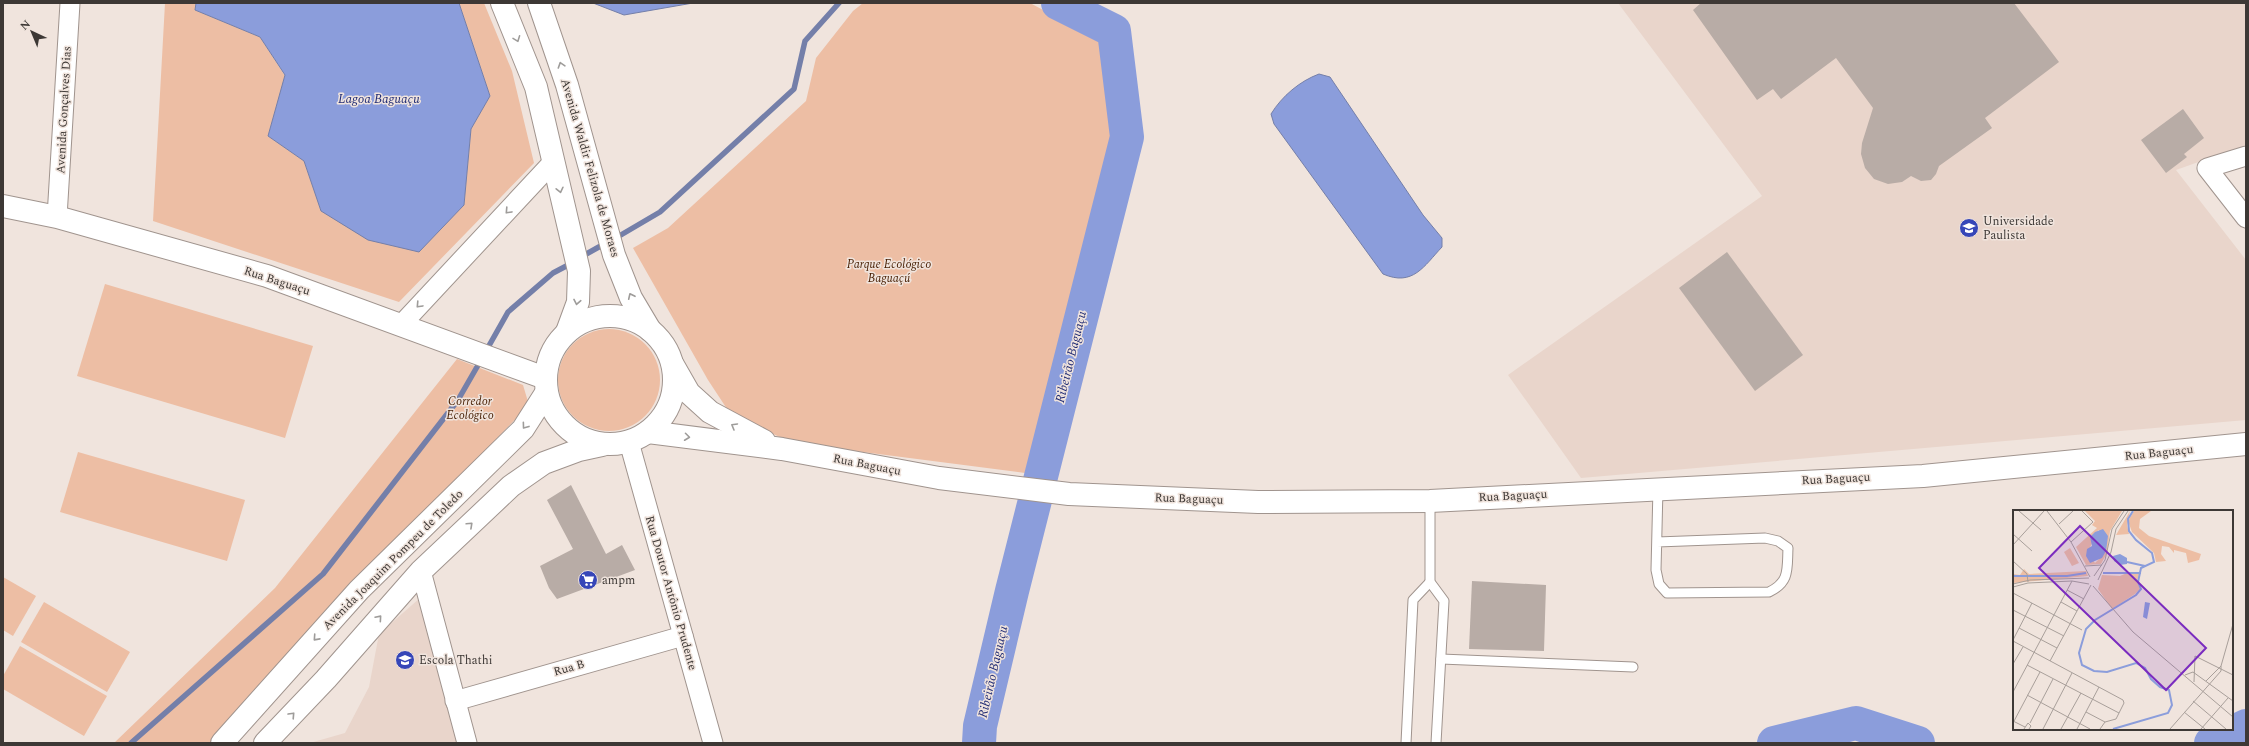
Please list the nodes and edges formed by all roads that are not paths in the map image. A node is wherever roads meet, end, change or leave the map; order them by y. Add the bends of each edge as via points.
1 (70, 3) edge
2 (502, 3) edge
3 (539, 3) edge
4 (2246, 156) edge
5 (554, 162) junction
6 (3, 206) edge
7 (57, 217) junction
8 (2246, 218) edge
9 (401, 325) junction
10 (650, 330) junction
11 (567, 332) junction
12 (673, 365) junction
13 (545, 386) junction
14 (648, 432) junction
15 (629, 442) junction
16 (2246, 444) edge
17 (602, 445) junction
18 (782, 449) junction
19 (1658, 488) junction
20 (1430, 501) junction
21 (1657, 542) junction
22 (421, 571) junction
23 (1430, 582) junction
24 (683, 636) junction
25 (1441, 659) junction
26 (1633, 667) dead end
27 (455, 701) junction
28 (222, 743) edge
29 (266, 743) edge
30 (466, 743) edge
31 (713, 743) edge
32 (1406, 743) edge
33 (1436, 743) edge

1 - 7 street, Avenida Gonçalves Dias
2 -> 5 main road via 536,87
10 -> 3 main road, Avenida Waldir Felizola de Moraes via 631,298 614,255 567,85
4 - 8 street via 2208,168
5 -> 9 street
5 -> 11 main road via 579,271 578,302
6 - 7 main road, Rua Baguaçu
7 - 9 main road, Rua Baguaçu via 267,276
9 - 13 main road, Rua Baguaçu via 511,366
10 - 11 main road via 631,319 608,316 586,320
10 - 12 main road via 664,346
11 - 13 main road via 551,353
12 - 14 main road via 674,384 671,402 662,419
18 -> 12 main road via 750,435 710,412 689,393
13 - 17 main road via 553,412 566,428 582,439
13 -> 28 main road, Avenida Joaquim Pompeu de Toledo via 523,429 360,590
14 - 15 main road
14 -> 18 main road
15 - 17 main road
15 - 24 street, Rua Doutor Antônio Prudente
16 - 19 main road, Rua Baguaçu via 1923,476
22 -> 17 main road via 511,486 531,472 544,463
18 - 20 main road, Rua Baguaçu via 939,478 1069,494 1258,502
19 - 20 main road, Rua Baguaçu
19 - 21 lane
20 - 23 lane
21 - 21 lane via 1765,538 1778,541 1788,548 1787,573 1780,587 1769,592 1667,593 1660,584 1656,570
22 - 27 street
29 -> 22 main road
23 - 25 lane via 1444,601
23 - 32 lane via 1413,600
24 - 27 street, Rua B
24 - 31 street, Rua Doutor Antônio Prudente
25 - 26 lane
25 - 33 lane
27 - 30 street

